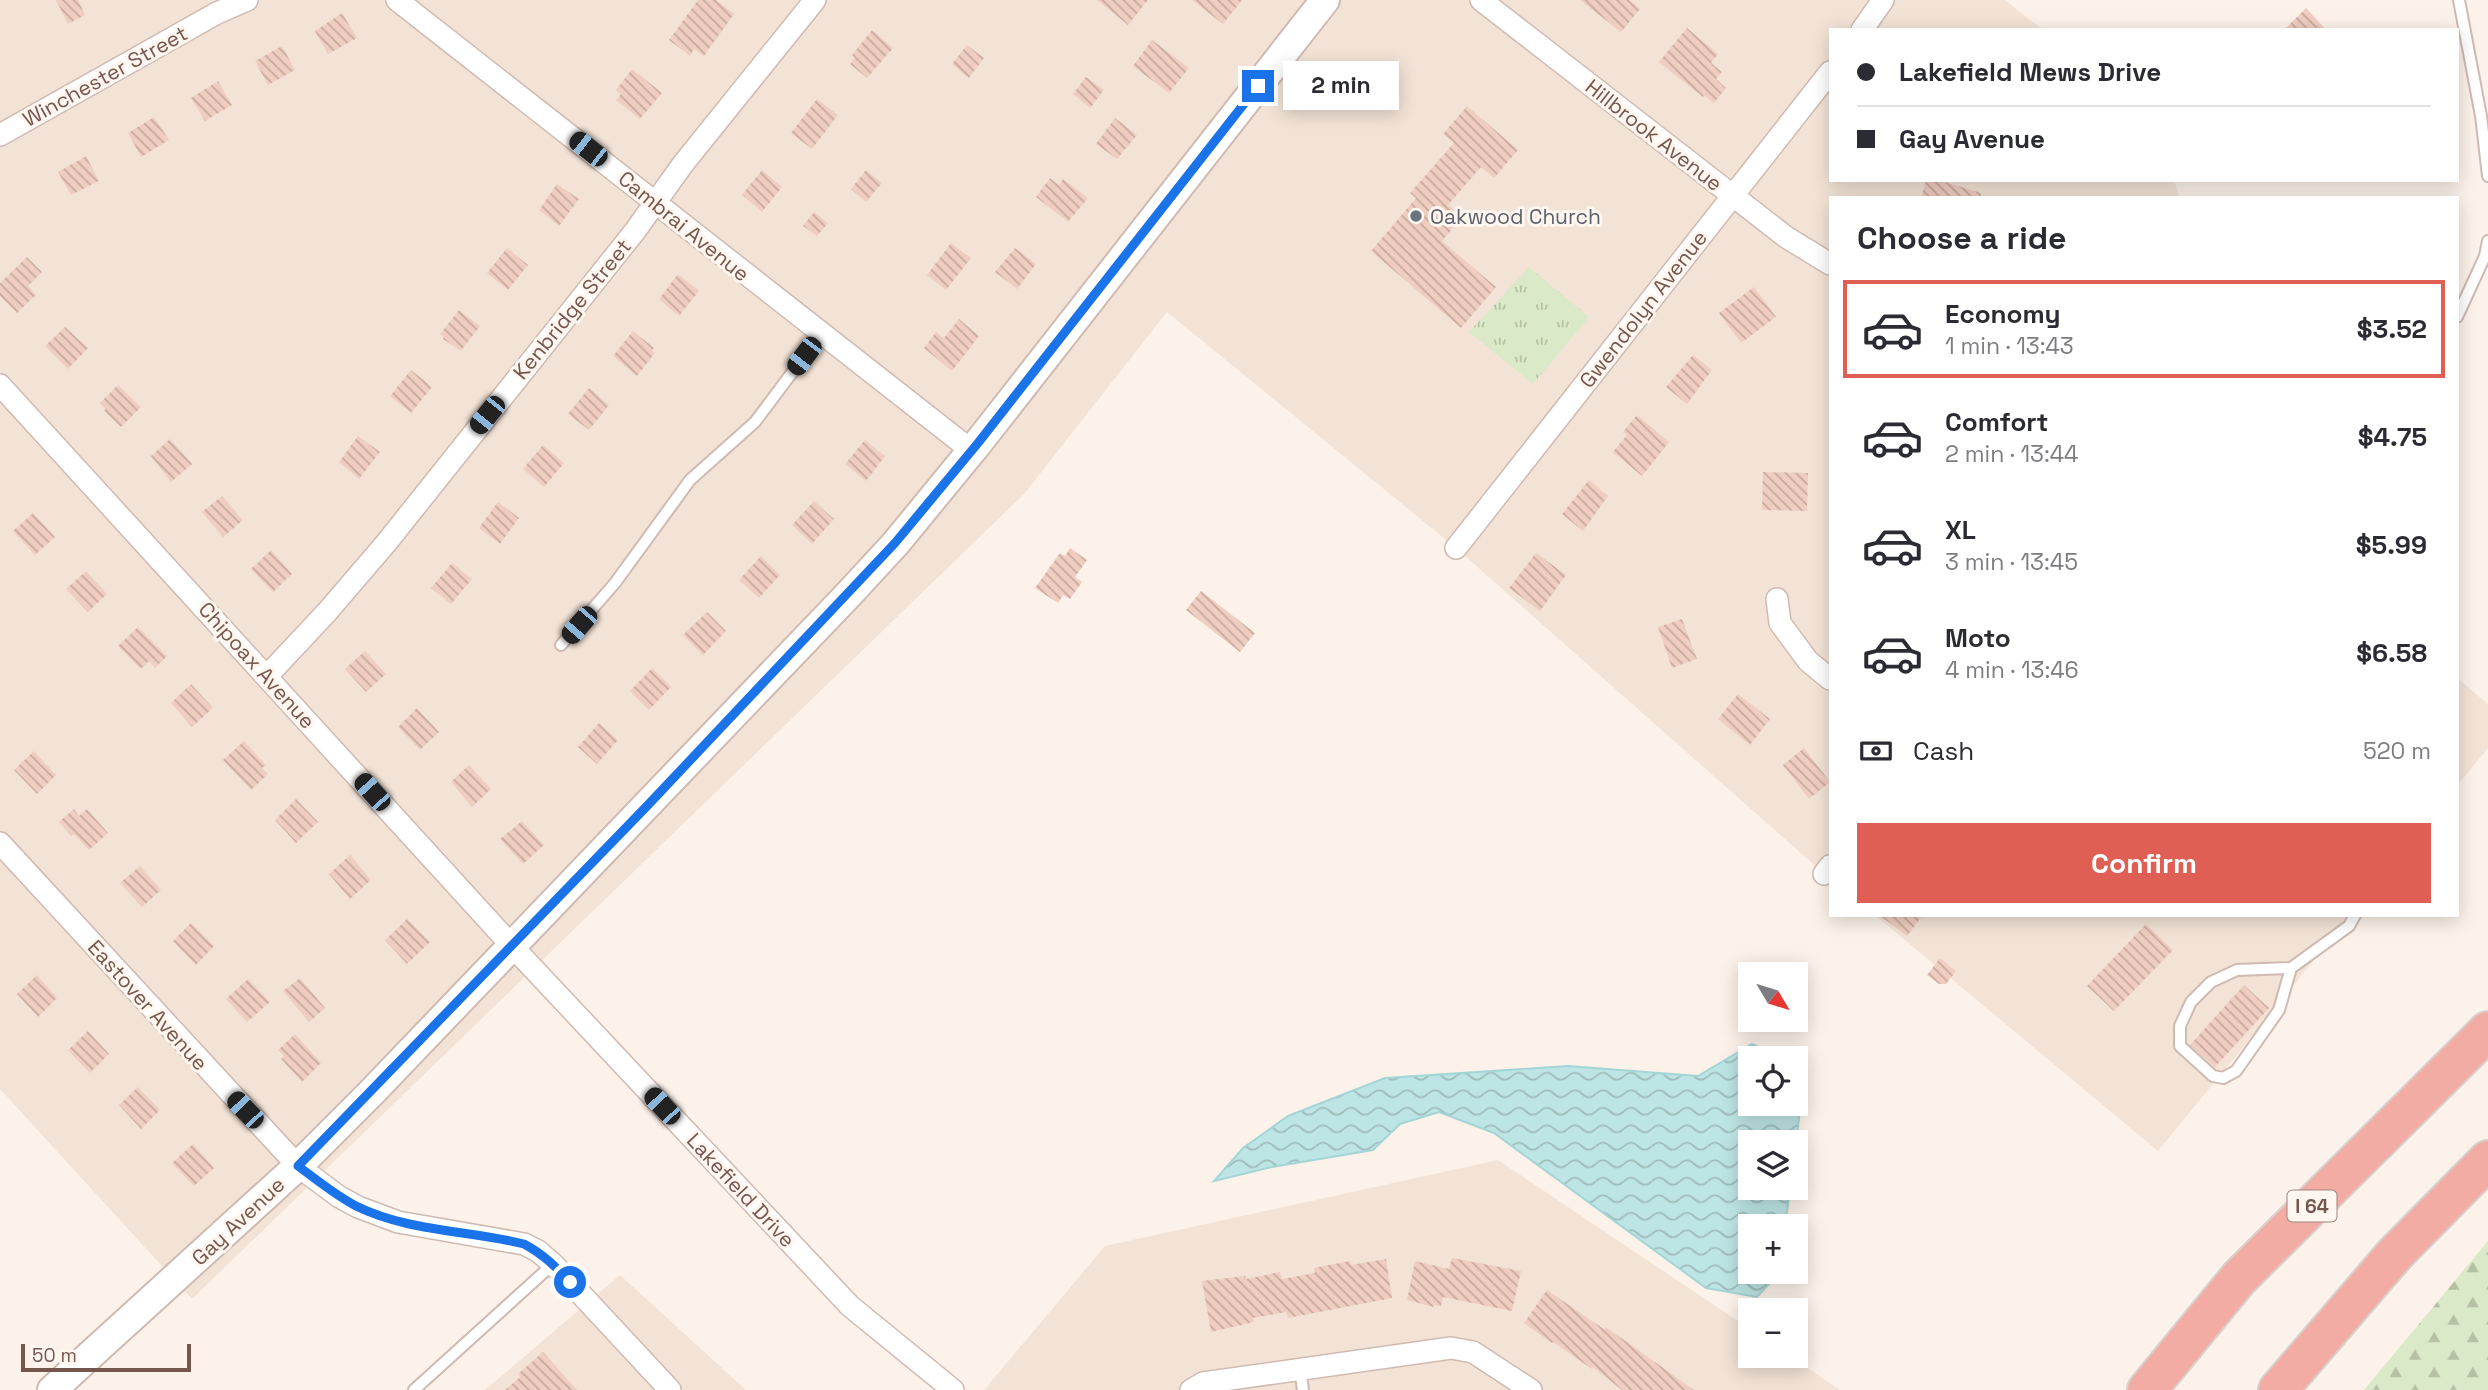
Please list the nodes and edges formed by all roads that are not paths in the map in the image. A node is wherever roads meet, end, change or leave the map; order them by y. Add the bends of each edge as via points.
1 (247, 0) edge
2 (397, 0) edge
3 (815, 0) edge
4 (1325, 0) edge
5 (1481, 0) edge
6 (1883, 0) edge
7 (2459, 0) edge
8 (1863, 28) edge
9 (1829, 73) edge
10 (0, 135) edge
11 (2488, 176) edge
12 (1732, 195) junction
13 (655, 203) junction
14 (2488, 241) edge
15 (1829, 263) edge
16 (2459, 313) edge
17 (821, 334) junction
18 (0, 385) edge
19 (972, 452) junction
20 (1456, 548) dead end
21 (1777, 599) dead end
22 (561, 645) dead end
23 (267, 676) junction
24 (1829, 678) edge
25 (0, 843) edge
26 (2354, 917) edge
27 (512, 946) junction
28 (2291, 968) junction
29 (2488, 1031) edge
30 (2488, 1160) edge
31 (298, 1166) junction
32 (553, 1264) junction
33 (1301, 1380) edge
34 (52, 1390) edge
35 (414, 1390) edge
36 (670, 1390) edge
37 (953, 1390) edge
38 (1191, 1390) edge
39 (1531, 1390) edge
40 (2147, 1390) edge
41 (2278, 1390) edge

1 - 10 street, Winchester Street
2 - 13 street, Cambrai Avenue
3 - 13 street, Kenbridge Street
4 - 19 street, Gay Avenue
5 - 12 street, Hillbrook Avenue
6 - 8 street
7 - 11 lane
9 - 12 street, Gwendolyn Avenue
12 - 15 street, Hillbrook Avenue
12 - 20 street, Gwendolyn Avenue
13 - 17 street, Cambrai Avenue
13 - 23 street, Kenbridge Street via 387,542
14 - 16 lane via 2486,256
17 - 19 street, Cambrai Avenue
17 - 22 lane via 755,422 690,480 615,583
18 - 23 street, Chipoax Avenue
19 - 27 street, Gay Avenue via 849,594
21 - 24 street via 1780,623 1808,661
23 - 27 street, Chipoax Avenue
25 - 31 street, Eastover Avenue
26 - 28 lane via 2349,926
27 - 31 street, Gay Avenue
27 - 37 street, Lakefield Drive via 850,1306
28 - 28 lane via 2236,970 2211,982 2191,1002 2180,1026 2180,1046 2213,1076 2236,1071 2279,1010
29 - 40 highway, I 64 via 2239,1279
30 - 41 highway via 2395,1254
31 - 32 street, Eastover Avenue via 358,1207 398,1222 524,1244
31 - 34 street, Gay Avenue
32 - 35 lane
32 - 36 street, Eastover Avenue
33 - 38 street via 1203,1383
33 - 39 street via 1451,1348 1473,1352

